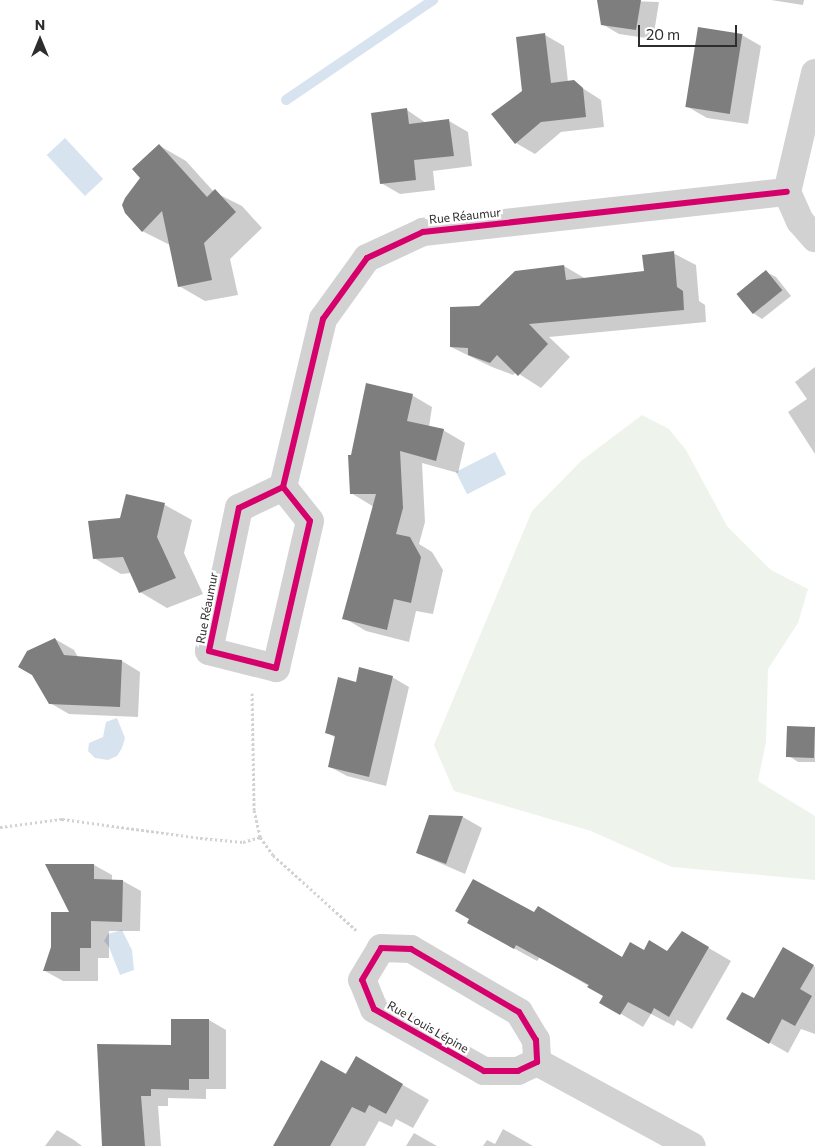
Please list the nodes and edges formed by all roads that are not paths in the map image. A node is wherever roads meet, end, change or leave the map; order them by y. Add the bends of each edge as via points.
1 (815, 73) edge
2 (787, 192) junction
3 (815, 238) edge
4 (283, 487) junction
5 (537, 1062) junction
6 (692, 1146) edge

1 - 2 street
2 - 3 street via 800,221
2 - 4 street, Rue Réaumur via 423,232 367,258 323,319
4 - 4 street, Rue Réaumur via 238,508 209,651 276,668 310,520
5 - 5 street, Rue Louis Lépine via 536,1040 519,1012 411,949 381,948 362,980 374,1009 484,1071 518,1071
5 - 6 street

